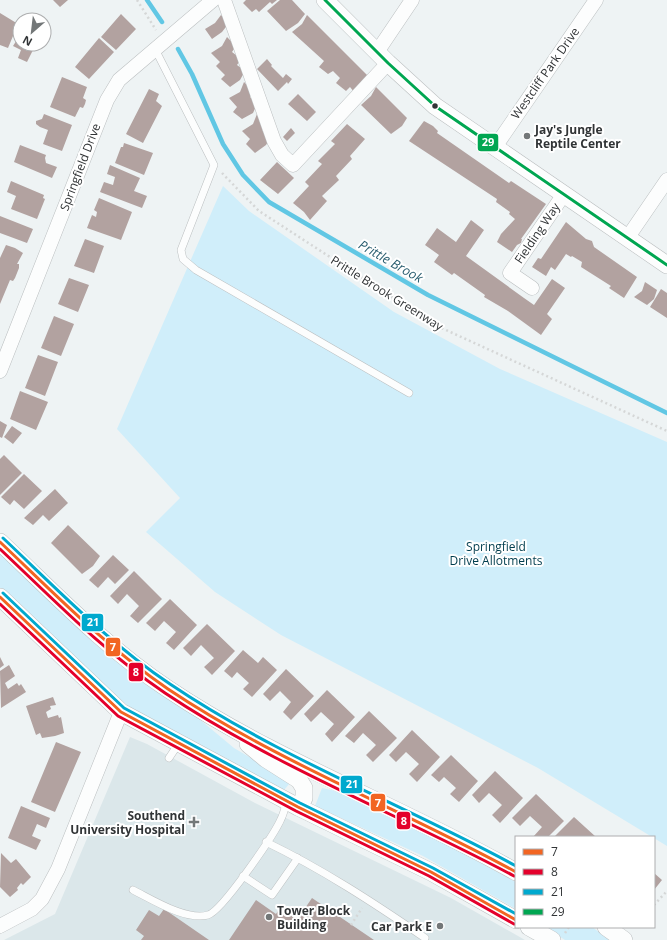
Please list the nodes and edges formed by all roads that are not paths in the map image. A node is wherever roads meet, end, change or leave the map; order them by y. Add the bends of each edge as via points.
1 (213, 0) edge
2 (224, 0) edge
3 (325, 0) edge
4 (412, 0) edge
5 (596, 0) edge
6 (156, 48) junction
7 (383, 58) junction
8 (495, 146) junction
9 (667, 180) edge
10 (564, 194) junction
11 (628, 237) junction
12 (667, 265) edge
13 (532, 288) dead end
14 (0, 371) edge
15 (409, 393) dead end
16 (0, 542) edge
17 (0, 597) edge
18 (121, 712) junction
19 (227, 725) junction
20 (179, 743) junction
21 (169, 758) dead end
22 (330, 778) junction
23 (301, 784) junction
24 (292, 804) junction
25 (282, 818) junction
26 (266, 842) junction
27 (298, 858) junction
28 (515, 871) edge
29 (243, 876) junction
30 (133, 890) dead end
31 (515, 919) edge
32 (0, 926) edge
33 (607, 928) edge
34 (532, 931) edge
35 (425, 938) dead end
36 (552, 940) edge
37 (624, 940) edge

1 - 6 street, Springfield Drive
2 - 7 street via 274,141 282,155 293,165
3 - 7 street
4 - 7 street
5 - 8 street, Westcliff Park Drive
6 - 14 street, Springfield Drive via 119,80 107,100
6 - 15 lane via 214,165 181,250 187,264
7 - 8 street via 435,106
8 - 10 street
9 - 11 street
10 - 11 street
10 - 13 street, Fielding Way via 510,273
11 - 12 street
16 - 19 street via 126,659 168,689
17 - 18 street
18 - 20 street
18 - 32 street via 58,869 42,899 32,909
19 - 22 street
19 - 23 street via 266,759
20 - 21 lane
20 - 24 street
22 - 23 street via 320,776
22 - 28 street
23 - 24 street via 304,788 304,798
24 - 25 lane
24 - 25 lane
24 - 31 street via 430,872
25 - 26 lane
26 - 27 lane
26 - 29 lane
27 - 29 lane via 272,895
27 - 35 lane
29 - 30 lane via 221,905 208,915 187,915
33 - 37 street
34 - 36 street

